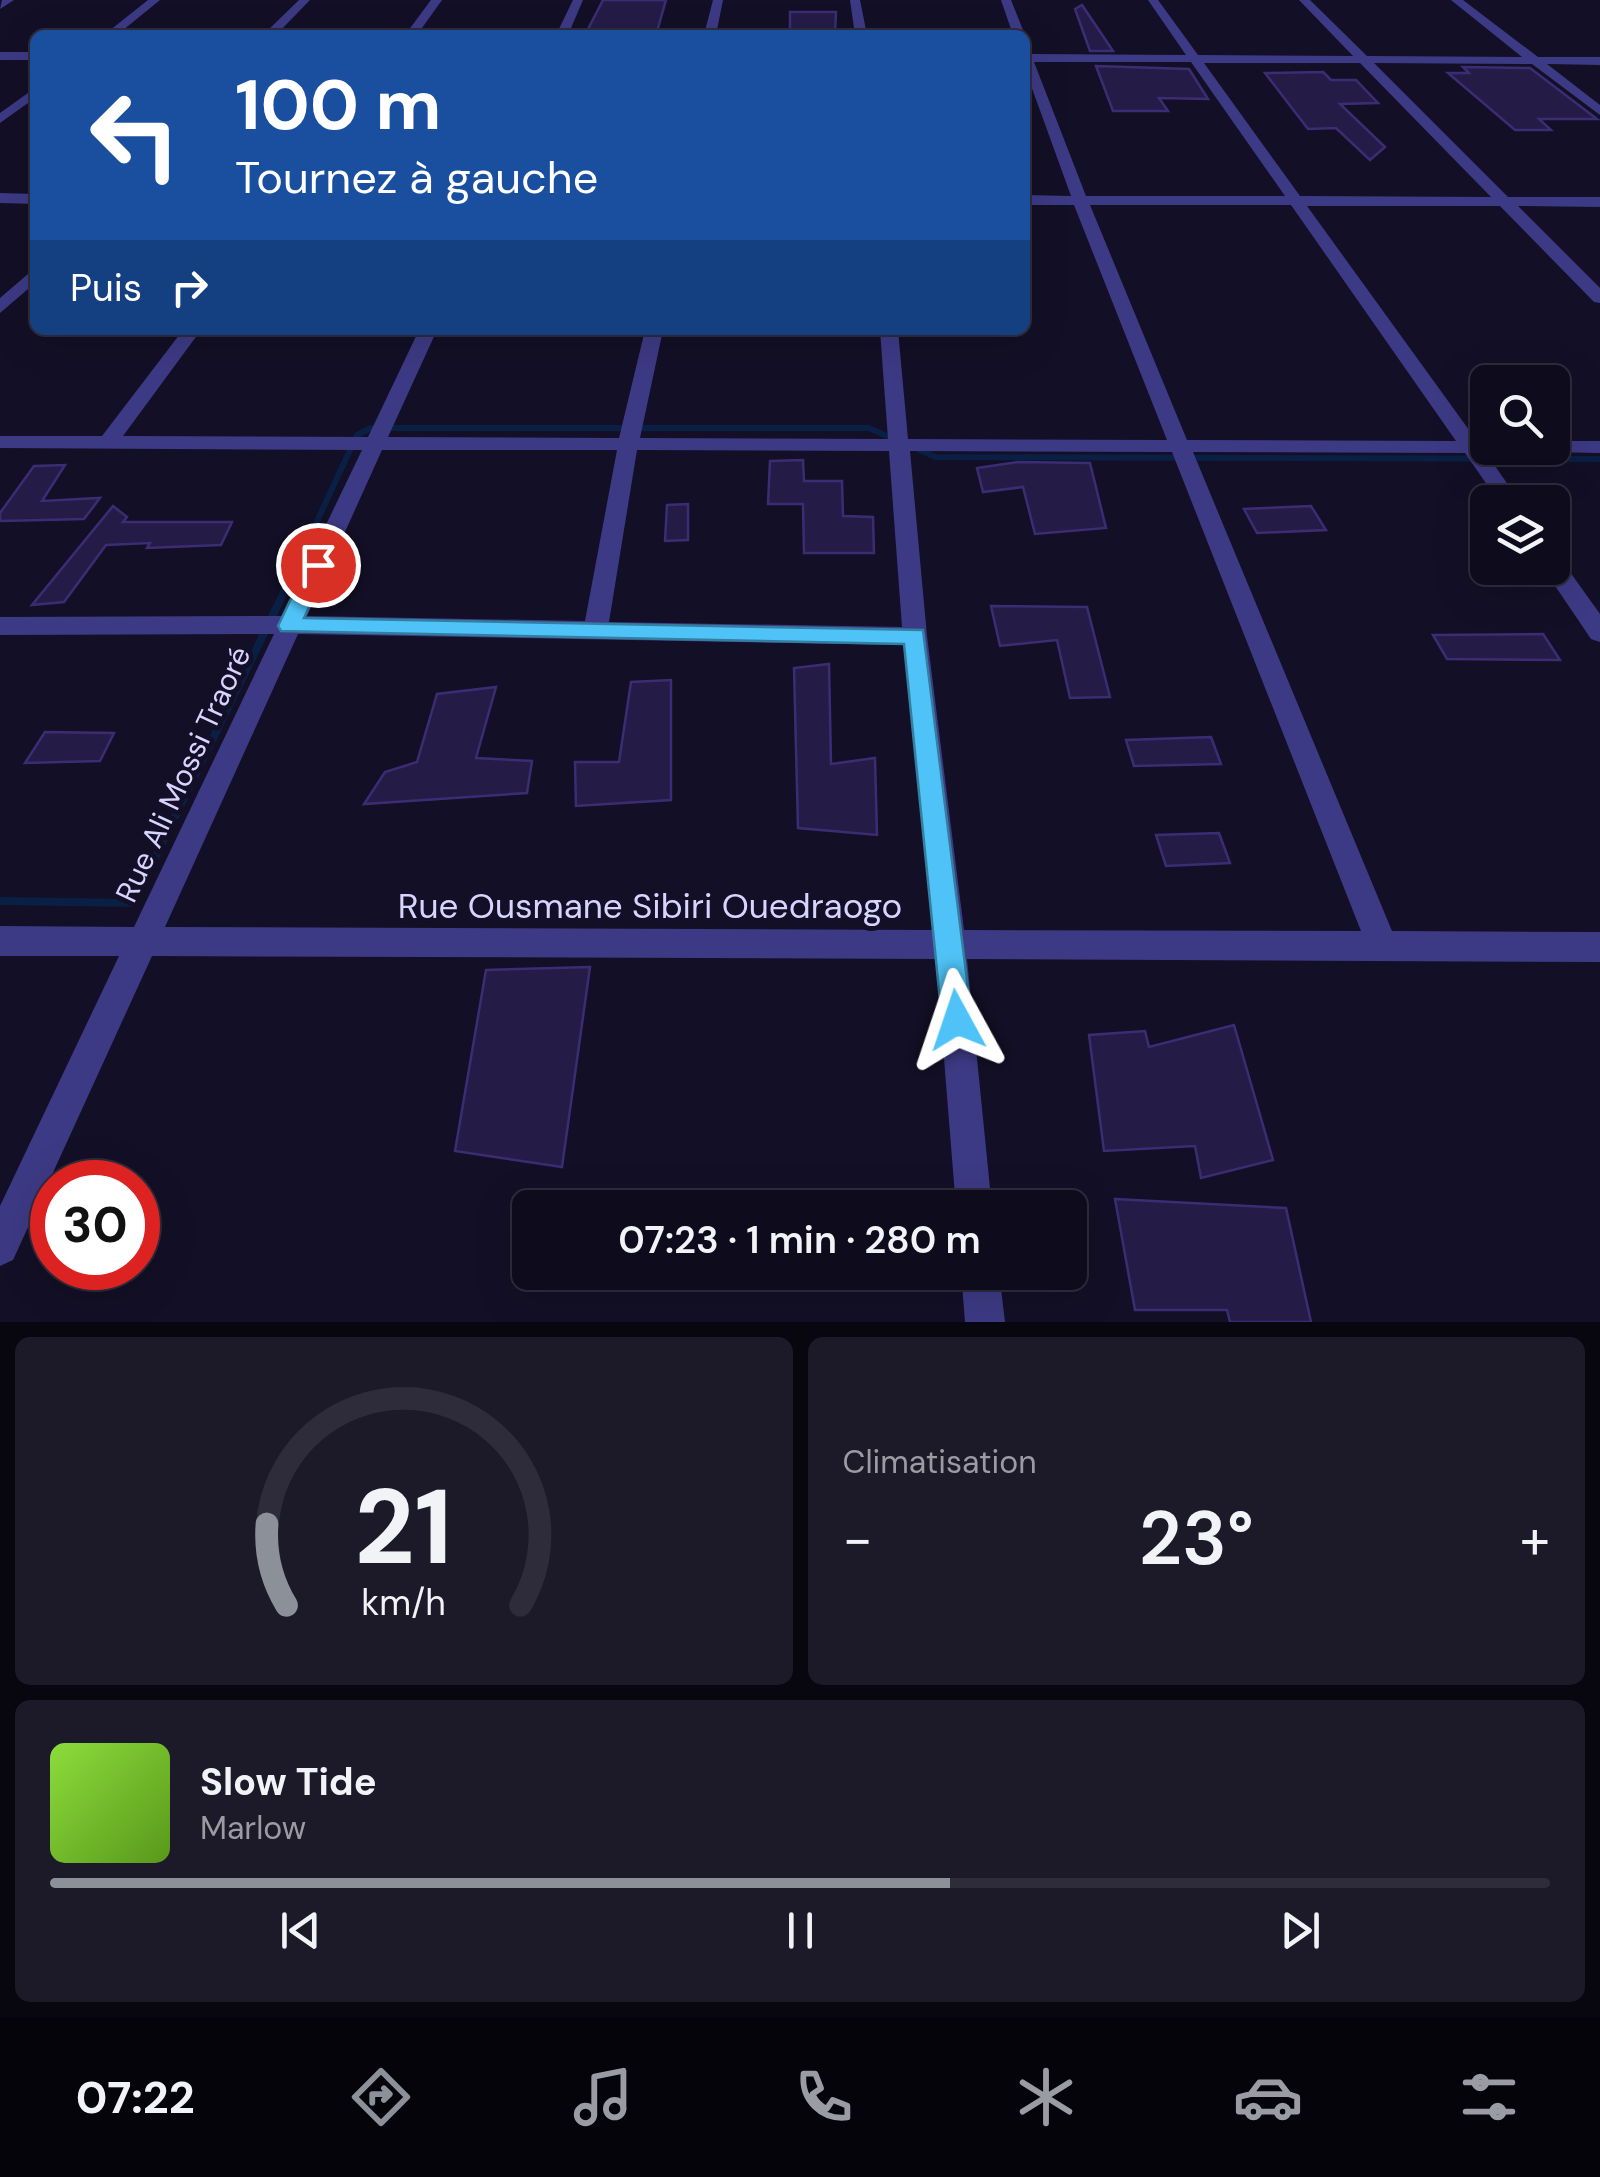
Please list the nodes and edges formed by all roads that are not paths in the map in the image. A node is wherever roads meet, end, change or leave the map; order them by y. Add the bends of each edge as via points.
1 (9, 0) edge
2 (155, 0) edge
3 (305, 0) edge
4 (437, 0) edge
5 (578, 0) edge
6 (718, 0) edge
7 (855, 0) edge
8 (1006, 0) edge
9 (1153, 0) edge
10 (1304, 0) edge
11 (1456, 0) edge
12 (0, 6) edge
13 (116, 30) edge
14 (274, 30) edge
15 (415, 30) edge
16 (564, 30) edge
17 (711, 30) edge
18 (860, 30) edge
19 (1017, 30) edge
20 (0, 56) edge
21 (30, 56) edge
22 (1030, 56) edge
23 (1191, 59) junction
24 (1361, 59) junction
25 (1535, 60) junction
26 (1600, 61) edge
27 (1030, 67) edge
28 (30, 96) edge
29 (1600, 111) edge
30 (0, 119) edge
31 (0, 198) edge
32 (30, 198) edge
33 (1030, 200) edge
34 (1080, 200) junction
35 (1297, 201) junction
36 (1503, 201) junction
37 (1600, 202) edge
38 (30, 278) edge
39 (1600, 298) edge
40 (0, 308) edge
41 (188, 335) edge
42 (426, 335) edge
43 (653, 335) edge
44 (889, 335) edge
45 (1470, 433) edge
46 (0, 442) edge
47 (107, 443) junction
48 (374, 444) junction
49 (628, 444) junction
50 (899, 445) junction
51 (1182, 446) junction
52 (1470, 446) edge
53 (1570, 447) edge
54 (1600, 447) edge
55 (1566, 585) edge
56 (0, 626) edge
57 (289, 626) junction
58 (596, 629) junction
59 (1600, 634) edge
60 (915, 636) junction
61 (0, 940) edge
62 (140, 941) junction
63 (950, 944) junction
64 (1383, 946) junction
65 (1600, 947) edge
66 (972, 1190) edge
67 (0, 1247) edge
68 (982, 1290) edge
69 (985, 1322) edge

1 - 12 street
2 - 13 street
3 - 14 street
4 - 15 street
5 - 16 street
6 - 17 street
7 - 18 street
8 - 19 street
9 - 23 street
10 - 24 street
11 - 25 street
20 - 21 street
22 - 23 street
23 - 24 street
23 - 35 street
24 - 25 street
24 - 36 street
25 - 26 street
25 - 29 street
27 - 34 street
28 - 30 street
31 - 32 street
33 - 34 street
34 - 35 street
34 - 51 street
35 - 36 street
35 - 45 street
36 - 37 street
36 - 39 street
38 - 40 street
41 - 47 street
42 - 48 street, Rue Ali Mossi Traoré
43 - 49 street
44 - 50 street
46 - 47 street
47 - 48 street
48 - 49 street
48 - 57 street, Rue Ali Mossi Traoré
49 - 50 street
49 - 58 street
50 - 51 street
50 - 60 street
51 - 52 street
51 - 64 street
53 - 54 street
55 - 59 street
56 - 57 street
57 - 58 street
57 - 62 street, Rue Ali Mossi Traoré
58 - 60 street
60 - 63 street
61 - 62 street, Rue Ousmane Sibiri Ouedraogo
62 - 63 street, Rue Ousmane Sibiri Ouedraogo
62 - 67 street, Rue Ali Mossi Traoré
63 - 64 street, Rue Ousmane Sibiri Ouedraogo
63 - 66 street
64 - 65 street, Rue Ousmane Sibiri Ouedraogo
68 - 69 street

